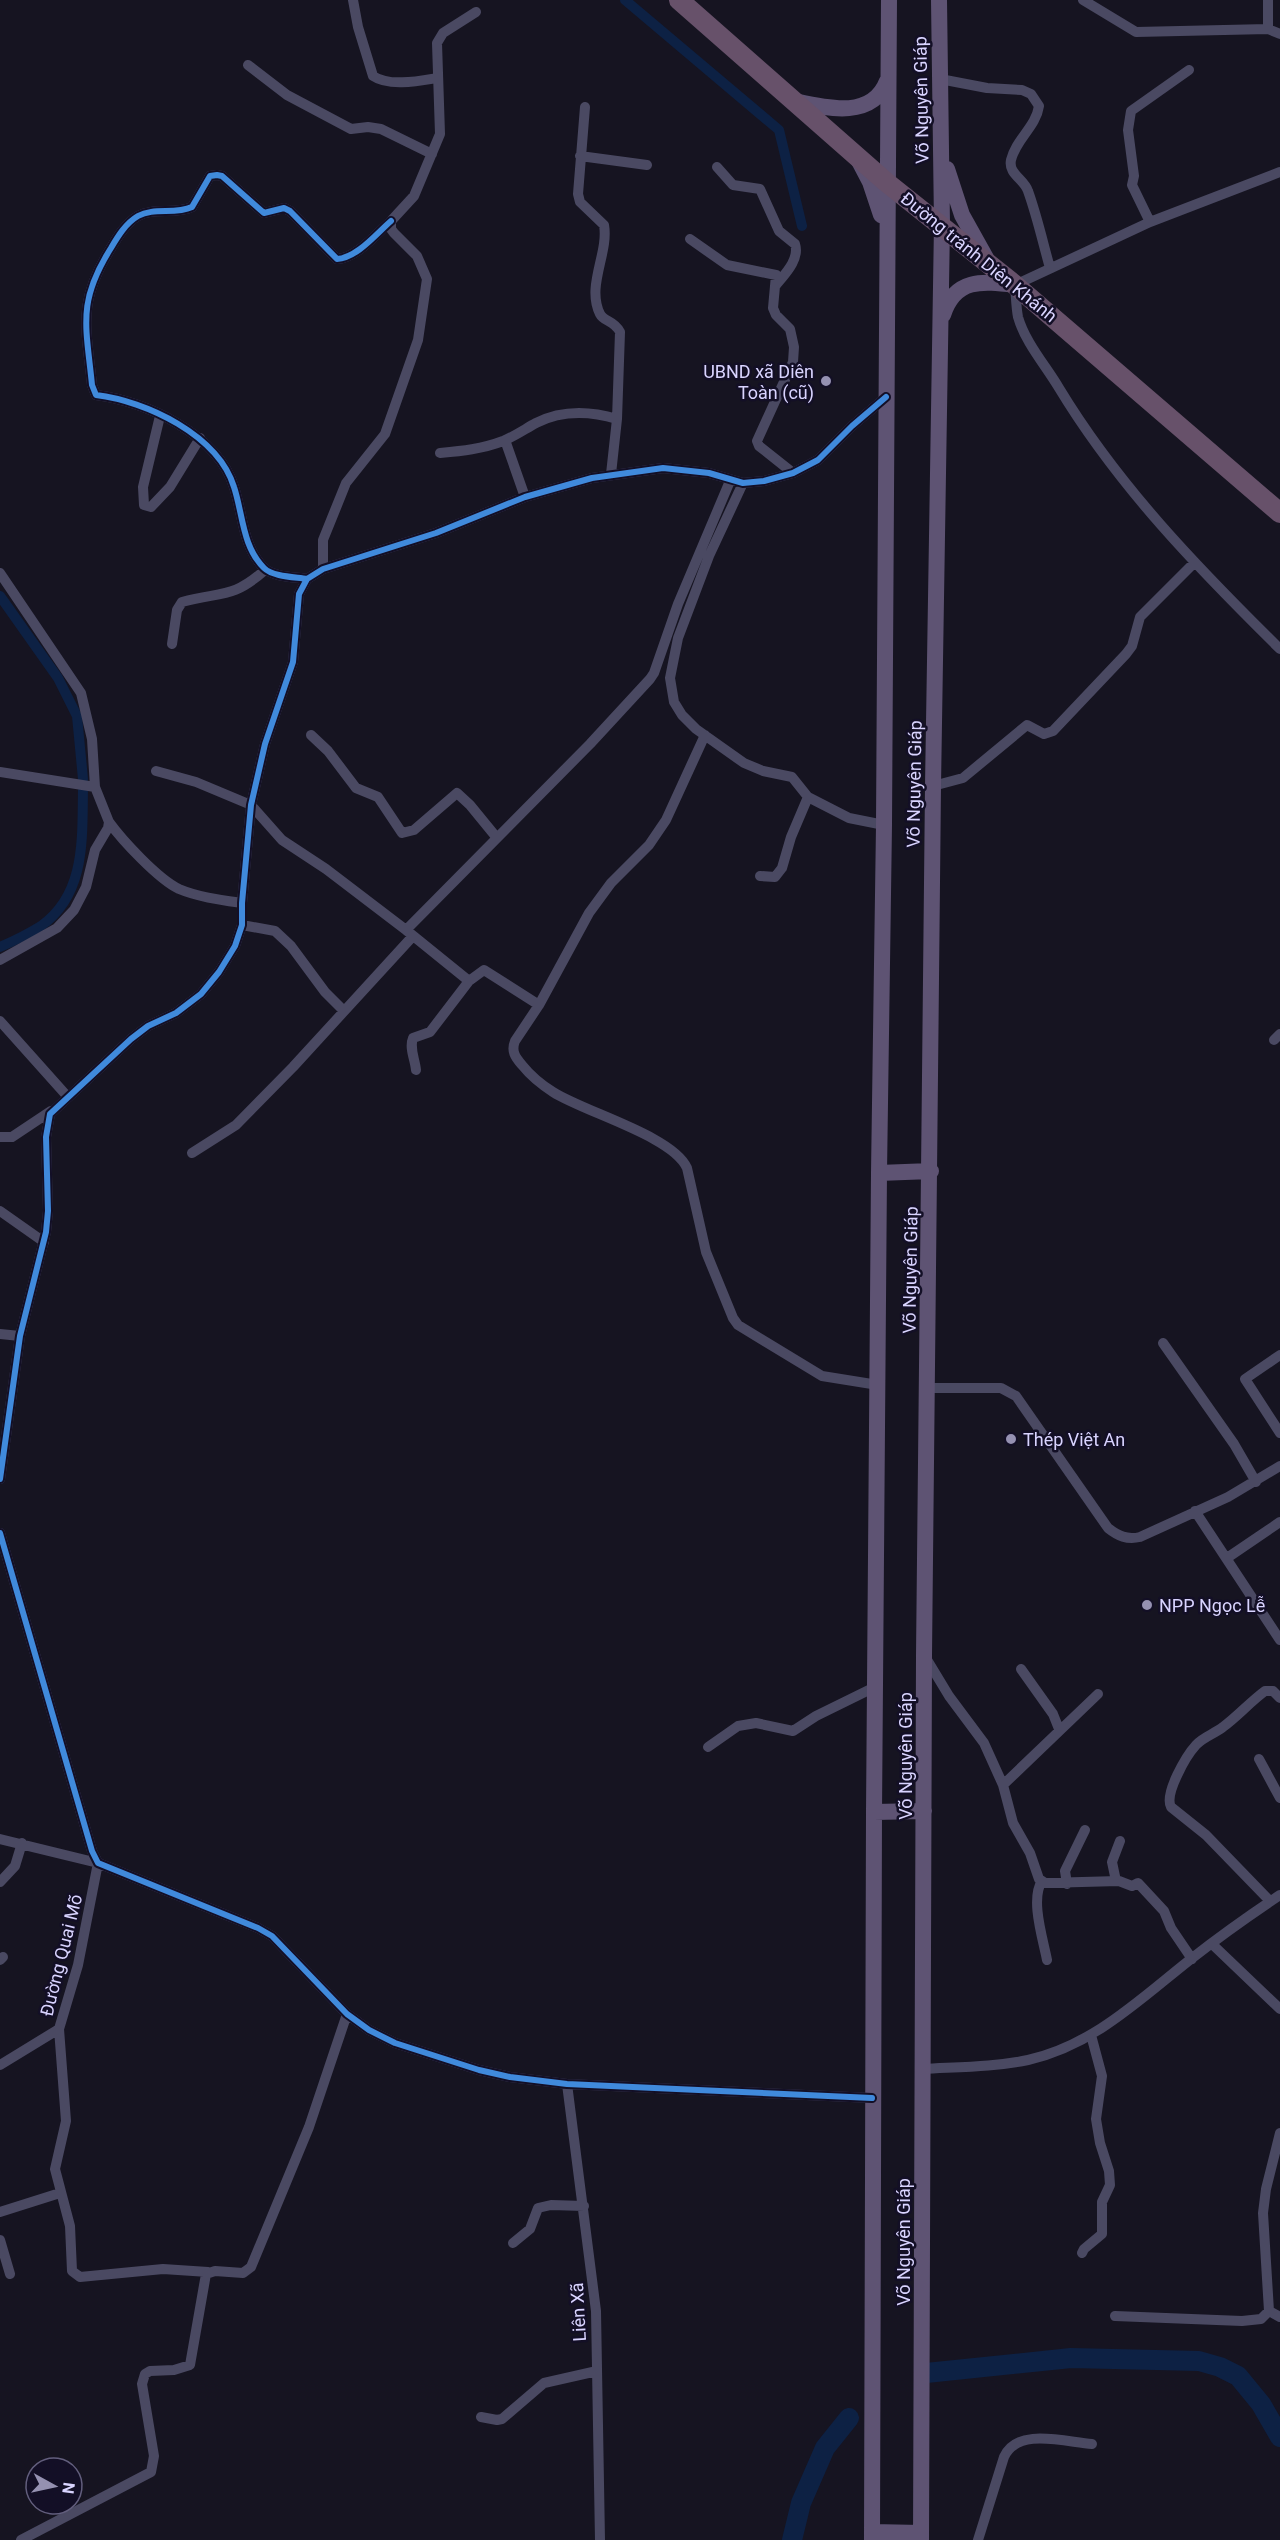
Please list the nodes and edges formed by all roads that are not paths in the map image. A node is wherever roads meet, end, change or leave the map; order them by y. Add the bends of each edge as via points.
1 (353, 0) edge
2 (679, 0) edge
3 (889, 0) edge
4 (939, 0) edge
5 (1083, 0) edge
6 (1268, 0) edge
7 (476, 12) dead end
8 (1268, 29) junction
9 (1280, 34) edge
10 (248, 65) dead end
11 (1189, 70) dead end
12 (437, 78) junction
13 (940, 78) junction
14 (888, 80) junction
15 (794, 101) junction
16 (585, 107) dead end
17 (940, 137) junction
18 (432, 154) junction
19 (856, 155) junction
20 (580, 156) junction
21 (647, 165) dead end
22 (717, 167) dead end
23 (1280, 172) edge
24 (886, 182) junction
25 (391, 221) junction
26 (1150, 222) junction
27 (942, 224) junction
28 (886, 235) junction
29 (690, 239) dead end
30 (994, 268) junction
31 (1050, 268) junction
32 (776, 285) junction
33 (1015, 285) junction
34 (940, 325) junction
35 (886, 397) junction
36 (159, 416) junction
37 (617, 419) junction
38 (200, 438) junction
39 (505, 440) junction
40 (440, 453) dead end
41 (793, 473) junction
42 (611, 474) junction
43 (730, 481) junction
44 (743, 483) junction
45 (525, 497) junction
46 (1280, 513) edge
47 (1194, 563) junction
48 (323, 569) junction
49 (265, 570) junction
50 (0, 573) edge
51 (308, 579) junction
52 (172, 644) dead end
53 (1280, 649) edge
54 (311, 735) dead end
55 (705, 735) junction
56 (156, 771) dead end
57 (0, 772) edge
58 (933, 786) junction
59 (95, 787) junction
60 (808, 797) junction
61 (252, 805) junction
62 (109, 822) junction
63 (884, 825) junction
64 (496, 838) junction
65 (760, 876) dead end
66 (242, 903) junction
67 (242, 925) junction
68 (409, 933) junction
69 (0, 960) edge
70 (469, 981) junction
71 (539, 1005) junction
72 (344, 1011) junction
73 (0, 1021) edge
74 (416, 1070) dead end
75 (68, 1096) junction
76 (51, 1112) junction
77 (0, 1137) edge
78 (192, 1153) dead end
79 (931, 1171) junction
80 (879, 1173) junction
81 (0, 1211) edge
82 (44, 1242) junction
83 (0, 1334) edge
84 (20, 1336) junction
85 (1163, 1343) dead end
86 (1280, 1355) edge
87 (878, 1385) junction
88 (928, 1388) junction
89 (1280, 1432) edge
90 (1280, 1466) edge
91 (0, 1479) edge
92 (1256, 1482) junction
93 (1195, 1511) junction
94 (1280, 1522) edge
95 (0, 1533) edge
96 (1227, 1558) junction
97 (1278, 1632) edge
98 (924, 1656) junction
99 (1021, 1669) dead end
100 (875, 1687) junction
101 (1098, 1694) dead end
102 (1280, 1698) edge
103 (1059, 1729) junction
104 (708, 1747) dead end
105 (1259, 1759) dead end
106 (1003, 1785) junction
107 (1280, 1798) edge
108 (924, 1811) junction
109 (874, 1812) junction
110 (1085, 1830) dead end
111 (0, 1839) edge
112 (1120, 1841) dead end
113 (22, 1843) junction
114 (98, 1863) junction
115 (1042, 1881) junction
116 (1116, 1881) junction
117 (0, 1882) edge
118 (1066, 1884) junction
119 (1280, 1894) edge
120 (1270, 1901) junction
121 (1212, 1944) junction
122 (1192, 1959) junction
123 (1047, 1960) dead end
124 (1280, 2009) edge
125 (347, 2014) junction
126 (60, 2029) junction
127 (1091, 2035) junction
128 (0, 2065) edge
129 (923, 2069) junction
130 (567, 2084) junction
131 (872, 2098) junction
132 (1280, 2133) edge
133 (60, 2193) junction
134 (584, 2206) junction
135 (0, 2212) edge
136 (0, 2240) edge
137 (513, 2243) dead end
138 (1082, 2253) dead end
139 (208, 2272) junction
140 (10, 2274) dead end
141 (1269, 2311) junction
142 (1115, 2316) dead end
143 (1280, 2317) edge
144 (597, 2371) junction
145 (481, 2416) dead end
146 (1092, 2444) dead end
147 (872, 2536) edge
148 (921, 2537) edge
149 (21, 2540) edge
150 (600, 2540) edge
151 (978, 2540) edge

1 - 12 street via 373,76 404,81
2 - 15 highway, Đường tránh Diên Khánh
3 - 14 main road, Võ Nguyên Giáp
4 - 13 main road, Võ Nguyên Giáp
5 - 8 street via 1136,32
6 - 8 street
7 - 12 street via 439,38
8 - 9 street
10 - 18 street via 287,95 351,129 381,129
11 - 26 street via 1131,111 1128,130 1132,185
12 - 18 street via 440,134
13 - 17 main road, Võ Nguyên Giáp
13 - 31 street via 987,88 1022,90 1031,94 1039,106 1038,116 1018,144 1011,169 1028,188
14 - 15 main road via 873,101 857,107
14 - 24 main road, Võ Nguyên Giáp
15 - 19 highway, Đường tránh Diên Khánh
16 - 20 street
17 - 27 main road, Võ Nguyên Giáp
17 - 30 main road via 962,215
18 - 25 street via 414,196
19 - 24 highway, Đường tránh Diên Khánh
19 - 28 main road via 870,182
20 - 21 street
20 - 37 street via 579,200 605,229 597,287 599,311 620,332
22 - 32 street via 733,185 760,189 779,231 795,244 797,254
23 - 26 street
24 - 27 highway, Đường tránh Diên Khánh
24 - 28 main road, Võ Nguyên Giáp
25 - 36 street via 345,258 337,259 290,211 284,208 264,213 217,174 210,176 192,207 146,213 134,219 100,266 88,298 92,385 96,395 125,399
25 - 48 street via 391,229 421,262 427,279 418,340 385,434 345,483 323,540
26 - 31 street
27 - 30 highway, Đường tránh Diên Khánh
27 - 34 main road, Võ Nguyên Giáp
28 - 35 main road, Võ Nguyên Giáp
29 - 32 street via 727,265 774,273
30 - 33 highway, Đường tránh Diên Khánh
31 - 33 street
32 - 41 street via 774,312 790,329 794,354 757,441
33 - 34 main road via 983,282 961,289 949,301
33 - 46 highway, Đường tránh Diên Khánh
33 - 47 street via 1018,317 1083,427 1137,498
34 - 58 main road, Võ Nguyên Giáp
35 - 41 street via 818,460
35 - 63 main road, Võ Nguyên Giáp
36 - 38 street
36 - 38 street via 143,487 144,505 151,507 170,488
37 - 39 street via 588,412 572,413 538,422
37 - 42 street
38 - 49 street via 219,457 227,472 246,537
39 - 40 street via 477,450
39 - 45 street
41 - 44 street
42 - 43 street via 663,468 709,473
42 - 45 street
43 - 44 street
43 - 64 street via 678,604 654,673
44 - 55 street via 687,612 672,662 674,702 682,715
45 - 48 street via 436,533
47 - 53 street
47 - 58 street via 1140,617 1126,654 1053,731 1044,734 1027,725 963,778
48 - 51 street
49 - 51 street
49 - 52 street via 245,587 225,595 182,602 177,610
50 - 59 street via 81,693 92,739
51 - 61 street via 300,594 293,662 264,744
54 - 64 street via 356,788 378,797 402,833 414,830 458,794
55 - 60 street via 753,767 792,777
55 - 71 street via 666,820 589,913
56 - 61 street
57 - 59 street
58 - 79 main road, Võ Nguyên Giáp
59 - 62 street
60 - 63 street via 849,818
60 - 65 street via 782,868 775,877
61 - 66 street
61 - 68 street via 282,840
62 - 66 street via 129,846 175,887
62 - 69 street via 95,850 82,896 70,915 57,928
63 - 80 main road, Võ Nguyên Giáp
64 - 68 street
66 - 67 street
67 - 72 street via 275,931
67 - 75 street via 229,958 201,994 131,1039
68 - 70 street
68 - 72 street
70 - 71 street via 484,970
70 - 74 street via 430,1032 413,1038
71 - 87 street via 515,1041 514,1053 524,1068 554,1093 660,1143 682,1158 708,1260 738,1325 822,1377
72 - 78 street via 236,1125
73 - 75 street
75 - 76 street
76 - 77 street via 12,1137
76 - 82 street via 46,1137 48,1211
79 - 80 main road
79 - 88 main road, Võ Nguyên Giáp
80 - 87 main road, Võ Nguyên Giáp
81 - 82 street
82 - 84 street
83 - 84 street
84 - 91 street
85 - 92 street
86 - 89 street via 1245,1379
87 - 100 main road, Võ Nguyên Giáp
88 - 93 street via 1001,1388 1012,1393 1116,1535 1140,1537
88 - 98 main road, Võ Nguyên Giáp
90 - 92 street
92 - 93 street
93 - 96 street
94 - 96 street
95 - 114 street
96 - 97 street
98 - 106 street via 984,1743
98 - 108 main road, Võ Nguyên Giáp
99 - 103 street
100 - 104 street via 793,1731 756,1723 738,1726
100 - 109 main road, Võ Nguyên Giáp
101 - 103 street
102 - 120 street via 1273,1691 1265,1691 1197,1743 1169,1801
103 - 106 street
105 - 107 street
106 - 115 street via 1013,1823
108 - 109 main road
108 - 129 main road, Võ Nguyên Giáp
109 - 131 main road, Võ Nguyên Giáp
110 - 118 street via 1065,1871
111 - 113 street
112 - 116 street via 1112,1862
113 - 114 street
113 - 117 street via 15,1866
114 - 125 street via 269,1935
114 - 126 street, Đường Quai Mõ via 78,1965
115 - 118 street
115 - 123 street via 1036,1901
116 - 118 street
116 - 122 street via 1132,1886 1138,1883 1153,1898
119 - 120 street
120 - 121 street
121 - 122 street
121 - 124 street
122 - 127 street
125 - 130 street via 384,2038 478,2070
125 - 139 street via 309,2127 251,2267 243,2273
126 - 128 street
126 - 133 street, Đường Quai Mõ via 66,2116 56,2163
127 - 129 street via 1029,2060
127 - 138 street via 1102,2076 1096,2119 1110,2186 1102,2202 1102,2234
129 - 148 main road, Võ Nguyên Giáp
130 - 131 street
130 - 134 street, Liên Xã
131 - 147 main road, Võ Nguyên Giáp
132 - 141 street via 1263,2213
133 - 135 street
133 - 139 street, Đường Quai Mõ via 70,2226 72,2271 77,2276 169,2269
134 - 137 street via 538,2208 530,2229
134 - 144 street, Liên Xã via 595,2287
136 - 140 street
139 - 149 street via 190,2365 150,2371 143,2377 154,2456 151,2472
141 - 142 street via 1261,2319 1242,2321
141 - 143 street
144 - 145 street via 544,2383 502,2419
144 - 150 street, Liên Xã
146 - 151 street via 1030,2438 1011,2445
147 - 148 main road

